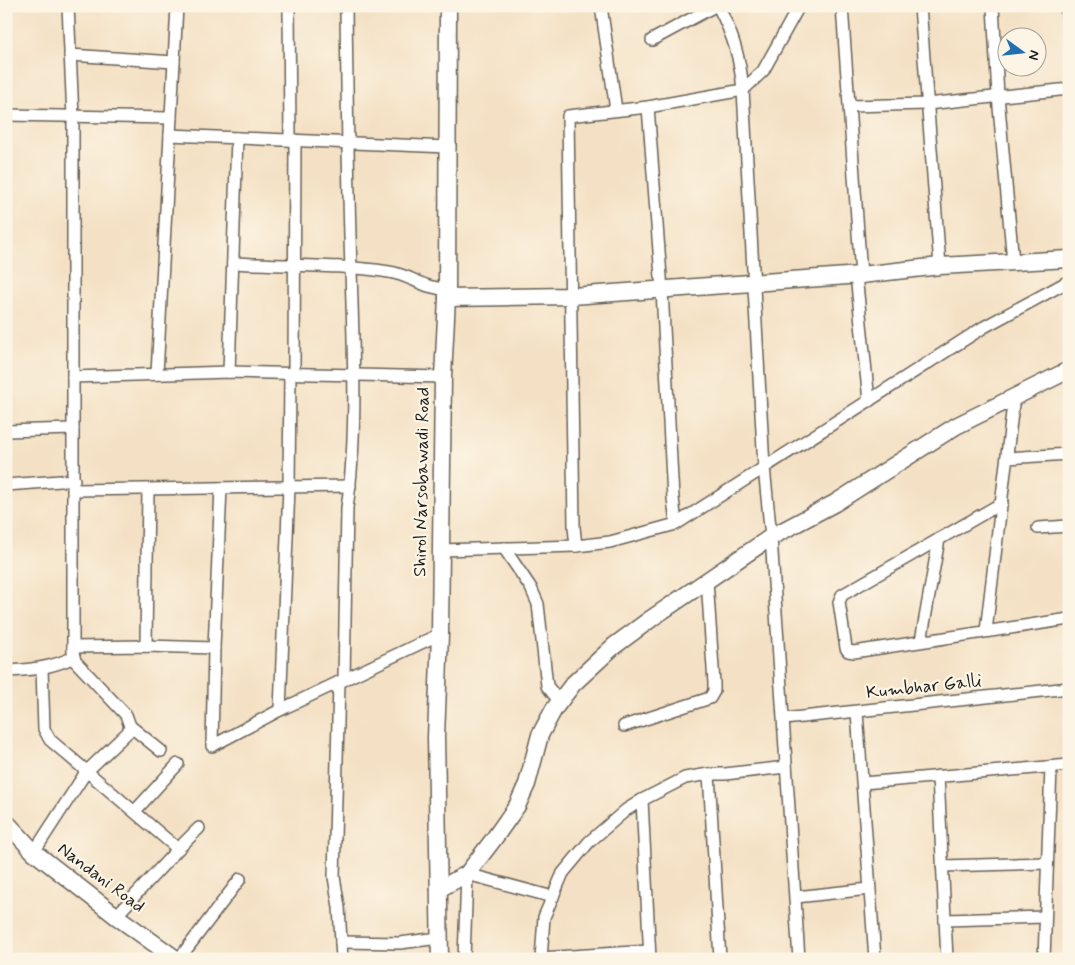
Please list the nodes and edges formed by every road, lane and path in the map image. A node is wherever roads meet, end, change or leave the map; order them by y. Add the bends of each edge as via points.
1 (68, 6) edge
2 (177, 6) edge
3 (289, 6) edge
4 (346, 6) edge
5 (448, 6) edge
6 (602, 6) edge
7 (717, 6) edge
8 (800, 6) edge
9 (842, 6) edge
10 (920, 6) edge
11 (993, 6) edge
12 (1066, 6) edge
13 (1069, 30) edge
14 (652, 40) dead end
15 (70, 55) junction
16 (174, 62) junction
17 (1069, 89) edge
18 (743, 90) junction
19 (998, 96) junction
20 (927, 104) junction
21 (648, 106) junction
22 (850, 106) junction
23 (616, 110) junction
24 (6, 115) edge
25 (72, 117) junction
26 (171, 118) junction
27 (170, 135) junction
28 (237, 138) junction
29 (293, 140) junction
30 (347, 142) junction
31 (447, 146) junction
32 (1069, 259) edge
33 (1013, 262) junction
34 (233, 263) junction
35 (294, 266) junction
36 (940, 266) junction
37 (351, 268) junction
38 (858, 275) junction
39 (1069, 281) edge
40 (754, 282) junction
41 (662, 290) junction
42 (447, 294) junction
43 (572, 296) junction
44 (1069, 370) edge
45 (229, 372) junction
46 (157, 374) junction
47 (292, 374) junction
48 (354, 375) junction
49 (72, 377) junction
50 (443, 377) junction
51 (1014, 396) junction
52 (869, 401) junction
53 (73, 429) junction
54 (6, 431) edge
55 (1069, 454) edge
56 (1007, 458) junction
57 (764, 467) junction
58 (74, 485) junction
59 (6, 486) edge
60 (350, 486) junction
61 (289, 487) junction
62 (221, 488) junction
63 (148, 489) junction
64 (1002, 503) junction
65 (676, 524) junction
66 (1069, 526) edge
67 (1038, 528) dead end
68 (771, 537) junction
69 (939, 539) junction
70 (576, 546) junction
71 (504, 548) junction
72 (441, 550) junction
73 (707, 580) junction
74 (1069, 619) edge
75 (986, 631) junction
76 (440, 634) junction
77 (921, 641) junction
78 (146, 646) junction
79 (214, 648) junction
80 (73, 652) junction
81 (42, 669) junction
82 (6, 671) edge
83 (341, 681) junction
84 (1069, 688) edge
85 (560, 702) junction
86 (280, 710) junction
87 (857, 712) junction
88 (784, 719) junction
89 (130, 726) junction
90 (624, 726) dead end
91 (161, 751) dead end
92 (178, 764) dead end
93 (1069, 764) edge
94 (1051, 766) junction
95 (786, 767) junction
96 (86, 772) junction
97 (710, 774) junction
98 (938, 776) junction
99 (863, 783) junction
100 (642, 800) junction
101 (135, 811) junction
102 (6, 822) edge
103 (199, 828) dead end
104 (178, 848) junction
105 (34, 852) junction
106 (1046, 863) junction
107 (942, 866) junction
108 (467, 874) junction
109 (240, 879) dead end
110 (438, 889) junction
111 (869, 889) junction
112 (552, 897) junction
113 (796, 897) junction
114 (116, 916) junction
115 (1045, 917) junction
116 (945, 920) junction
117 (439, 938) junction
118 (341, 942) junction
119 (650, 955) edge
120 (541, 958) edge
121 (178, 959) edge
122 (342, 959) edge
123 (440, 959) edge
124 (464, 959) edge
125 (720, 959) edge
126 (799, 959) edge
127 (875, 959) edge
128 (947, 959) edge
129 (1044, 959) edge

1 - 15 street
2 - 16 street
3 - 29 street
4 - 30 street
5 - 31 street, Shirol Narsobawadi Road
6 - 23 street
7 - 14 street
7 - 18 street via 736,44
8 - 18 street via 763,71
9 - 22 street
10 - 20 street
11 - 19 street
12 - 13 street
15 - 16 street
15 - 25 street
16 - 26 street
17 - 19 street
18 - 21 street
18 - 40 street
19 - 20 street
19 - 33 street
20 - 22 street
20 - 36 street
21 - 23 street
21 - 41 street
22 - 38 street
23 - 43 street via 568,116
24 - 25 street
25 - 26 street
25 - 49 street
26 - 27 street
27 - 28 street
27 - 46 street
28 - 29 street
28 - 34 street
29 - 30 street
29 - 35 street
30 - 31 street
30 - 37 street
31 - 42 street, Shirol Narsobawadi Road
32 - 33 street
33 - 36 street
34 - 35 street
34 - 45 street
35 - 37 street
35 - 47 street
36 - 38 street
37 - 42 street via 405,276
37 - 48 street
38 - 40 street
38 - 52 street
39 - 52 street via 984,327
40 - 41 street
40 - 57 street
41 - 43 street
41 - 65 street
42 - 43 street
42 - 50 street, Shirol Narsobawadi Road
43 - 70 street
44 - 51 street
45 - 46 street
45 - 47 street
46 - 49 street
47 - 48 street
47 - 61 street
48 - 50 street
48 - 60 street
49 - 53 street
50 - 72 street, Shirol Narsobawadi Road
51 - 56 street
51 - 68 street via 956,426 835,502
52 - 57 street
53 - 54 street
53 - 58 street
55 - 56 street
56 - 64 street
57 - 65 street
57 - 68 street
58 - 59 street
58 - 63 street
58 - 80 street
60 - 61 street
60 - 83 street
61 - 62 street
61 - 86 street
62 - 63 street
62 - 79 street
63 - 78 street
64 - 69 street
64 - 75 street
65 - 70 street via 610,542
66 - 67 street
68 - 73 street
68 - 88 street
69 - 77 street
69 - 77 street via 840,598 848,651
70 - 71 street
71 - 72 street
71 - 85 street via 538,604 547,686
72 - 76 street, Shirol Narsobawadi Road
73 - 85 street via 614,646 573,684
73 - 90 street via 713,695
74 - 75 street
75 - 77 street
76 - 83 street
76 - 110 street, Shirol Narsobawadi Road via 436,737
78 - 79 street
78 - 80 street
79 - 86 street via 212,746
80 - 81 street via 59,664
80 - 89 street via 75,661 126,715
81 - 82 street
81 - 96 street via 46,735
83 - 86 street
83 - 118 street via 334,877
84 - 87 street, Kumbhar Galli
85 - 108 street via 540,734 527,784 517,806
87 - 88 street, Kumbhar Galli
87 - 99 street
88 - 95 street
89 - 91 street
89 - 96 street via 128,732
92 - 101 street
93 - 94 street
94 - 98 street
94 - 106 street
95 - 97 street
95 - 113 street
96 - 101 street
96 - 105 street
97 - 100 street via 684,778
97 - 125 street
98 - 99 street
98 - 107 street
99 - 111 street
100 - 112 street via 589,842 562,873
100 - 119 street
101 - 104 street
102 - 105 street, Nandani Road
103 - 104 street
104 - 114 street
105 - 114 street, Nandani Road
106 - 107 street
106 - 115 street
107 - 116 street
108 - 110 street
108 - 112 street
108 - 124 street
109 - 121 street
110 - 117 street, Shirol Narsobawadi Road
111 - 113 street
111 - 127 street
112 - 120 street via 544,917
113 - 126 street
114 - 121 street, Nandani Road
115 - 116 street
115 - 129 street
116 - 128 street
117 - 118 street via 400,943
117 - 123 street, Shirol Narsobawadi Road
118 - 122 street
119 - 120 street

